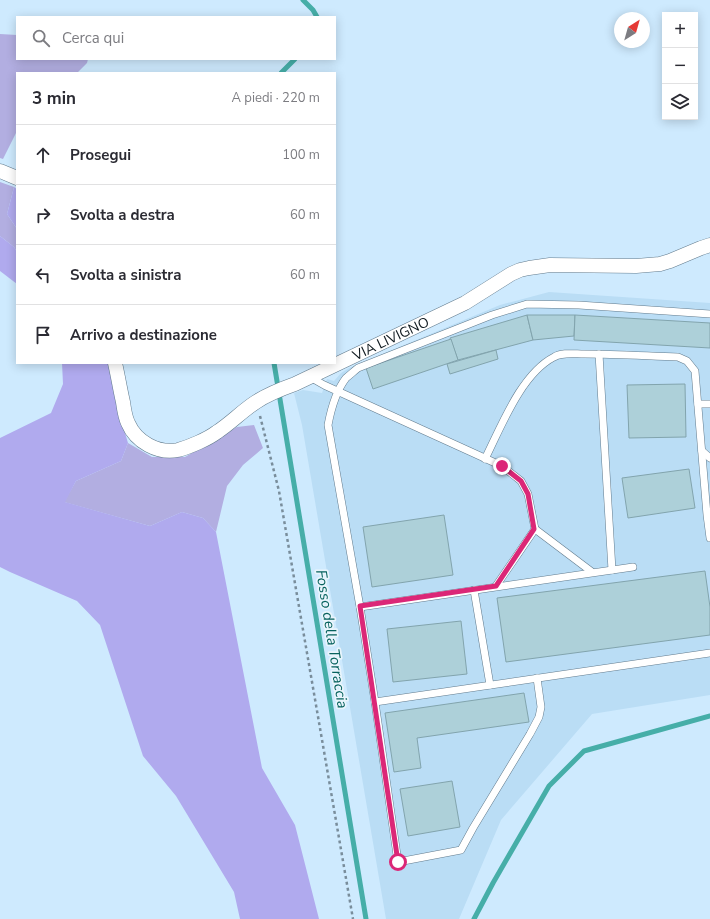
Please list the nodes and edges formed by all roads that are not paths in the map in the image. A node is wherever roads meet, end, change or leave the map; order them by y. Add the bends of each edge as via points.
1 (0, 171) edge
2 (16, 178) edge
3 (710, 245) edge
4 (710, 314) edge
5 (599, 354) junction
6 (116, 364) edge
7 (335, 364) edge
8 (336, 364) edge
9 (310, 376) junction
10 (338, 392) junction
11 (698, 404) junction
12 (710, 404) edge
13 (702, 451) junction
14 (710, 458) edge
15 (486, 459) junction
16 (534, 529) junction
17 (710, 538) edge
18 (633, 566) dead end
19 (612, 570) junction
20 (592, 572) junction
21 (496, 586) junction
22 (474, 590) junction
23 (360, 606) junction
24 (710, 653) edge
25 (537, 678) junction
26 (490, 685) junction
27 (375, 702) junction

1 - 2 street
3 - 8 street, VIA LIVIGNO via 660,264 550,265 520,270 465,302
4 - 10 lane via 528,304 492,315 358,368 346,379
5 - 11 lane via 678,357 695,371
5 - 15 lane via 562,354 543,364 518,394
5 - 19 lane
6 - 9 street, VIA LIVIGNO via 127,422 131,430 150,446 163,450 177,450 216,433 255,402
7 - 9 street, VIA LIVIGNO
9 - 10 lane
10 - 15 lane
10 - 23 lane via 328,425
11 - 12 lane
11 - 13 lane
13 - 14 lane
13 - 17 lane
15 - 16 lane via 502,466 521,481 528,494
16 - 20 lane
16 - 21 lane
18 - 19 lane
19 - 20 lane
20 - 21 lane
21 - 22 lane
22 - 23 lane
22 - 26 lane
23 - 27 lane
24 - 25 lane
25 - 26 lane
25 - 27 lane via 541,707 539,717 461,850 398,862
26 - 27 lane

